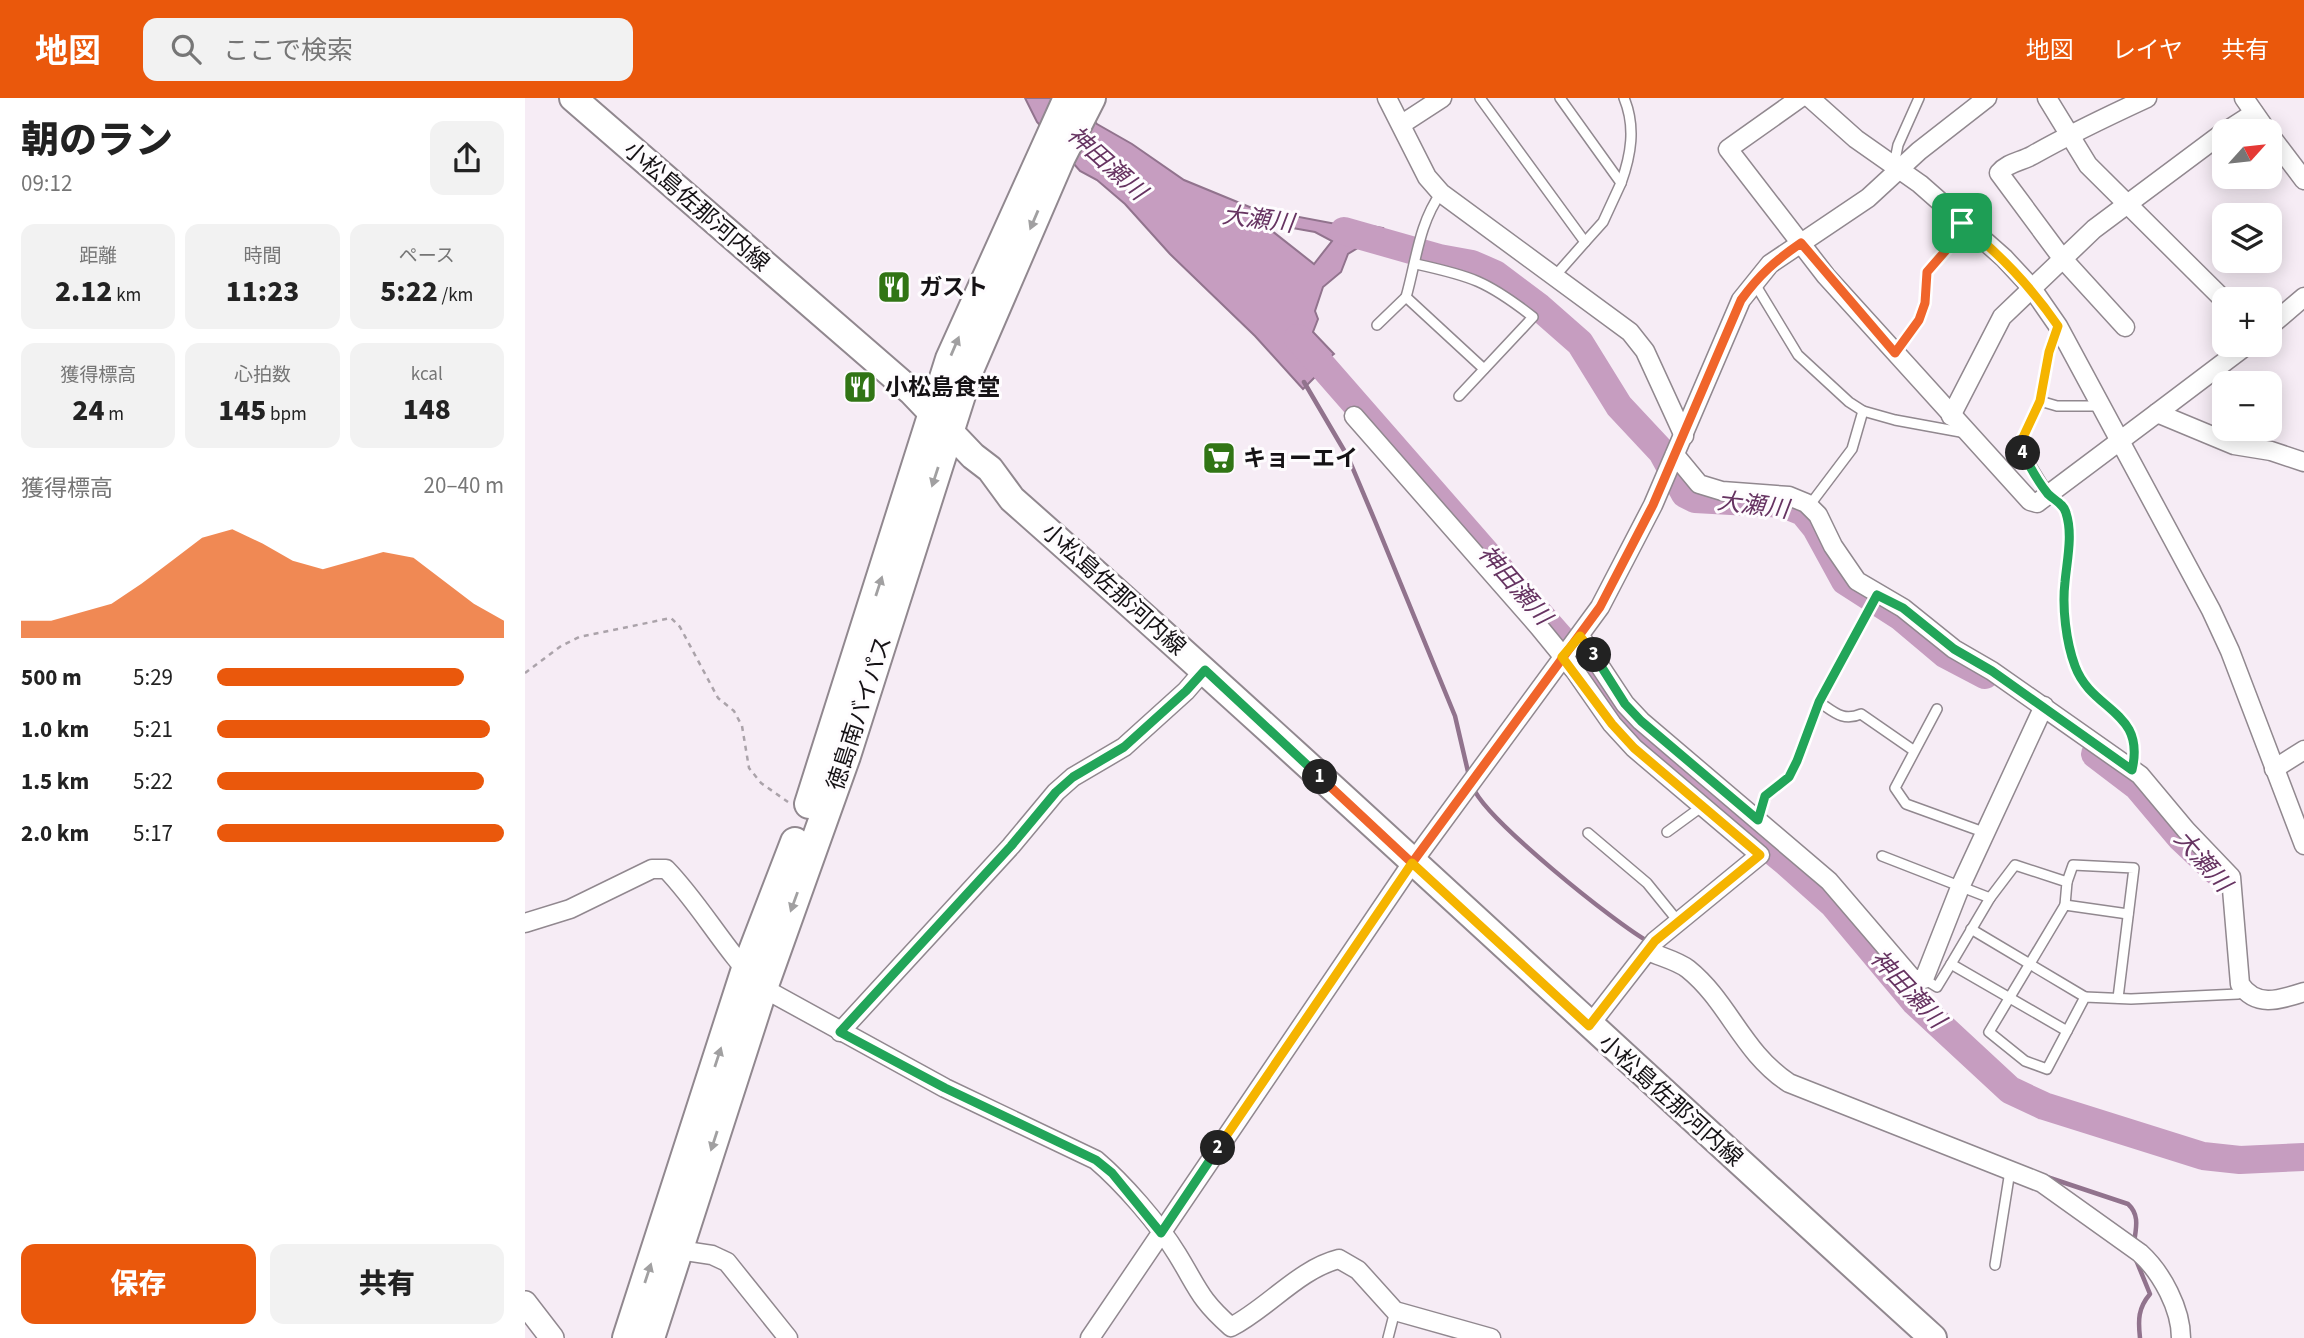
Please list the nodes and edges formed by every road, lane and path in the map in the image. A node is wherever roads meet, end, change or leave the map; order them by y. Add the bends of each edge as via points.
1 (573, 98) edge
2 (1068, 98) edge
3 (1091, 98) edge
4 (1387, 98) edge
5 (1442, 98) edge
6 (1480, 98) edge
7 (1560, 98) edge
8 (1624, 98) edge
9 (1800, 98) edge
10 (1810, 98) edge
11 (1919, 98) edge
12 (1987, 98) edge
13 (2047, 98) edge
14 (2147, 98) edge
15 (2249, 106) edge
16 (2237, 119) edge
17 (1402, 124) junction
18 (2069, 133) junction
19 (2212, 141) edge
20 (1054, 149) junction
21 (2282, 150) edge
22 (1896, 169) junction
23 (2304, 180) edge
24 (1621, 183) junction
25 (1441, 193) junction
26 (2124, 205) junction
27 (1962, 223) junction
28 (1585, 242) junction
29 (1801, 243) junction
30 (1417, 255) junction
31 (2061, 258) junction
32 (1555, 276) junction
33 (1754, 282) junction
34 (2031, 287) junction
35 (2212, 289) edge
36 (1406, 297) junction
37 (2304, 297) edge
38 (2282, 316) edge
39 (1377, 325) dead end
40 (2058, 326) junction
41 (2125, 327) dead end
42 (1895, 353) junction
43 (2231, 357) edge
44 (1484, 369) junction
45 (1459, 396) dead end
46 (2040, 401) junction
47 (2101, 406) junction
48 (1863, 411) junction
49 (2157, 413) junction
50 (1354, 416) dead end
51 (1951, 416) junction
52 (941, 423) junction
53 (1966, 433) junction
54 (1683, 436) junction
55 (2120, 441) junction
56 (2304, 462) edge
57 (1671, 463) junction
58 (2049, 495) junction
59 (1809, 506) junction
60 (1874, 600) junction
61 (1572, 646) junction
62 (1205, 670) junction
63 (525, 673) edge
64 (1819, 702) junction
65 (1937, 709) dead end
66 (2041, 711) junction
67 (1913, 750) junction
68 (2304, 750) edge
69 (2274, 769) junction
70 (2132, 770) junction
71 (1703, 805) junction
72 (806, 814) junction
73 (1758, 820) junction
74 (1667, 832) dead end
75 (1588, 833) dead end
76 (1986, 833) junction
77 (2304, 845) edge
78 (1882, 856) dead end
79 (1412, 863) junction
80 (2067, 882) junction
81 (1961, 886) junction
82 (1990, 898) junction
83 (2065, 905) junction
84 (2128, 914) junction
85 (1677, 920) junction
86 (525, 923) edge
87 (1971, 929) junction
88 (1651, 947) junction
89 (1951, 964) junction
90 (2031, 964) junction
91 (1924, 979) junction
92 (754, 980) junction
93 (2244, 990) junction
94 (2304, 992) edge
95 (2085, 997) junction
96 (2010, 998) junction
97 (2118, 998) junction
98 (1589, 1026) junction
99 (2067, 1031) junction
100 (840, 1032) junction
101 (2011, 1169) junction
102 (1161, 1233) junction
103 (679, 1250) junction
104 (1995, 1265) dead end
105 (525, 1303) edge
106 (1395, 1311) junction
107 (552, 1338) edge
108 (627, 1338) edge
109 (650, 1338) edge
110 (788, 1338) edge
111 (1090, 1338) edge
112 (1388, 1338) edge
113 (1491, 1338) edge
114 (1933, 1338) edge
115 (2181, 1338) edge

1 - 52 main road, 小松島佐那河内線 via 899,380
2 - 20 highway, 徳島南バイパス
3 - 20 highway, 徳島南バイパス
4 - 17 street
5 - 17 street
6 - 28 lane
7 - 24 lane
8 - 24 lane via 1632,136
9 - 29 street via 1728,149
10 - 22 street
11 - 22 lane via 1898,145
12 - 22 street
13 - 18 street
14 - 18 street
15 - 16 street
17 - 25 street via 1427,177
18 - 26 street via 2088,165
18 - 31 street via 1999,173
19 - 26 street
20 - 52 highway, 徳島南バイパス via 950,359
21 - 23 street
22 - 27 street via 1920,184
22 - 29 street via 1868,198
24 - 28 lane via 1603,222
25 - 30 lane via 1432,205
25 - 32 street
26 - 31 street
26 - 35 street
27 - 34 street
27 - 42 lane via 1954,241 1927,272 1919,320
28 - 32 lane
29 - 33 street via 1770,264
29 - 42 street
30 - 36 lane
30 - 44 lane via 1496,288 1533,317
31 - 34 street
31 - 41 street
32 - 54 street via 1630,332 1645,351
33 - 48 lane via 1798,355
33 - 54 street via 1741,300
34 - 40 street
34 - 51 street via 2002,317
36 - 39 lane
36 - 44 lane
37 - 38 street
40 - 46 lane
40 - 47 street
42 - 51 street
43 - 49 street
44 - 45 lane
46 - 47 lane via 2057,406
46 - 58 lane via 2019,446
47 - 55 street
48 - 53 lane
48 - 59 lane via 1852,449
49 - 55 street
49 - 56 street via 2234,445
50 - 61 street
51 - 53 street
52 - 62 main road, 小松島佐那河内線 via 990,469 1012,499
72 -> 52 highway, 徳島南バイパス
52 -> 92 highway, 徳島南バイパス via 846,756
53 - 58 street via 2029,501 2037,503
54 - 57 street
55 - 58 street
55 - 69 street via 2216,620
57 - 59 street via 1699,484 1722,491 1790,496
57 - 61 street via 1623,566
58 - 70 path via 2067,515 2069,556 2064,584 2074,664 2083,683 2124,719 2134,736 2137,751
59 - 60 street via 1845,567
60 - 64 lane
60 - 66 street via 1903,608
61 - 71 street via 1612,724
61 - 73 street via 1641,721
61 - 79 street
62 - 79 main road, 小松島佐那河内線
62 - 100 street via 1124,747 1056,792
63 - 72 path via 579,637 671,618 718,698 734,711 742,726 749,768 761,783
64 - 67 lane via 1841,717 1861,714
64 - 73 lane via 1789,777 1765,796
65 - 67 lane
66 - 70 street
66 - 76 street
67 - 76 lane via 1895,788 1898,797
68 - 69 street
69 - 77 street
70 - 93 street via 2231,877
71 - 74 lane
71 - 85 street via 1760,855
72 - 92 highway, 徳島南バイパス
73 - 91 street via 1829,881 1913,979
75 - 85 lane via 1647,883
76 - 81 street
78 - 81 lane
79 - 98 main road, 小松島佐那河内線
79 - 102 street
80 - 82 lane via 2015,865
80 - 83 lane
80 - 84 lane via 2073,865 2134,868
81 - 82 lane
81 - 91 street
82 - 87 lane
83 - 84 lane
83 - 90 lane
84 - 97 lane
85 - 88 street
86 - 92 street via 570,909 652,869 666,869
87 - 89 lane
87 - 90 lane
88 - 98 street
88 - 101 street via 1686,967 1756,1058 1789,1083
89 - 91 lane via 1937,987
89 - 96 lane
90 - 95 lane
90 - 96 lane
92 - 100 street
92 -> 103 highway, 徳島南バイパス
108 -> 92 highway, 徳島南バイパス
93 - 94 street via 2262,1001
93 - 97 lane via 2238,995
95 - 97 lane
95 - 99 lane
96 - 99 lane
96 - 99 lane via 1989,1032 2025,1061 2047,1069
98 - 114 main road, 小松島佐那河内線
100 - 102 street via 1096,1160
101 - 104 lane
101 - 115 street via 2042,1183 2150,1262 2175,1306
102 - 106 street via 1206,1306 1231,1327 1324,1263 1339,1259 1358,1270
102 - 111 street
103 - 109 highway, 徳島南バイパス
103 - 110 street via 727,1262
105 - 107 main road
106 - 112 lane
106 - 113 street

